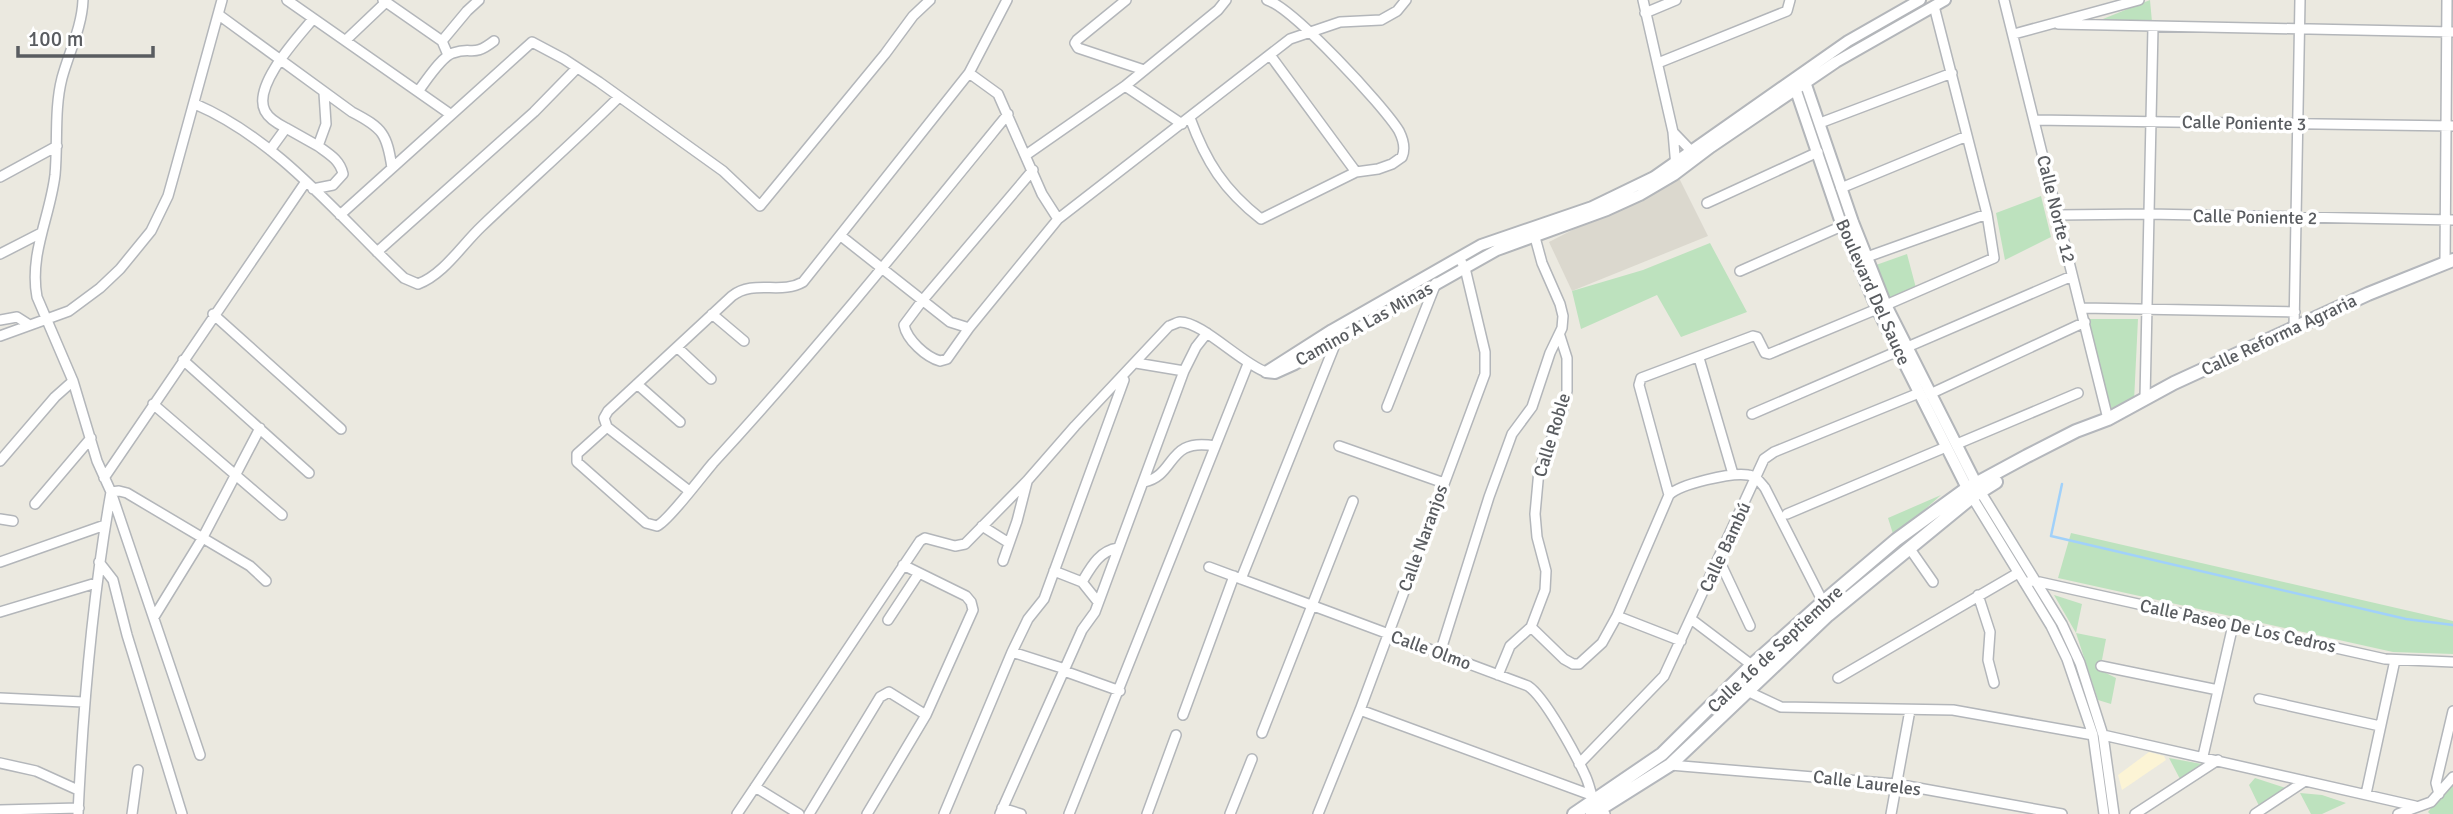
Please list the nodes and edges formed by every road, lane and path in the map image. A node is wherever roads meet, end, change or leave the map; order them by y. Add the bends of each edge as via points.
1 (83, 0) edge
2 (222, 0) edge
3 (287, 0) edge
4 (479, 0) edge
5 (930, 0) edge
6 (1007, 0) edge
7 (1126, 0) edge
8 (1226, 0) edge
9 (1267, 0) edge
10 (1406, 0) edge
11 (1643, 0) edge
12 (1676, 0) edge
13 (1790, 0) edge
14 (1920, 0) edge
15 (2004, 0) edge
16 (2139, 0) edge
17 (2300, 0) edge
18 (2447, 0) edge
19 (384, 1) edge
20 (1940, 3) edge
21 (1645, 13) junction
22 (219, 15) junction
23 (313, 19) junction
24 (2058, 24) junction
25 (2152, 27) junction
26 (2300, 30) junction
27 (2450, 31) edge
28 (1310, 33) junction
29 (2014, 34) junction
30 (346, 40) junction
31 (442, 40) junction
32 (494, 40) dead end
33 (448, 55) junction
34 (1270, 55) junction
35 (279, 60) junction
36 (1658, 63) junction
37 (577, 68) junction
38 (1144, 70) junction
39 (969, 73) junction
40 (1952, 73) junction
41 (1799, 81) junction
42 (1125, 86) junction
43 (419, 90) junction
44 (324, 93) junction
45 (619, 97) junction
46 (195, 104) junction
47 (450, 114) junction
48 (1008, 114) junction
49 (2034, 120) junction
50 (1186, 121) junction
51 (2150, 121) junction
52 (1820, 123) junction
53 (2299, 124) junction
54 (2449, 126) edge
55 (286, 128) junction
56 (1673, 132) junction
57 (1967, 136) junction
58 (57, 146) junction
59 (318, 146) junction
60 (270, 150) junction
61 (1818, 152) junction
62 (1695, 153) junction
63 (1026, 155) junction
64 (392, 168) junction
65 (1676, 168) junction
66 (1032, 170) junction
67 (1356, 172) junction
68 (0, 177) edge
69 (309, 186) junction
70 (1841, 188) junction
71 (1707, 203) dead end
72 (1987, 214) junction
73 (2148, 214) junction
74 (340, 215) junction
75 (2057, 215) junction
76 (2297, 218) junction
77 (1058, 219) junction
78 (2449, 220) edge
79 (1842, 226) junction
80 (1534, 232) junction
81 (41, 233) junction
82 (841, 236) junction
83 (377, 252) junction
84 (0, 254) edge
85 (1867, 257) junction
86 (2449, 261) edge
87 (1462, 263) junction
88 (883, 268) junction
89 (1740, 271) dead end
90 (2072, 276) junction
91 (1436, 283) junction
92 (922, 301) junction
93 (1881, 307) junction
94 (2082, 308) junction
95 (2146, 308) junction
96 (2294, 312) junction
97 (214, 314) junction
98 (712, 314) junction
99 (47, 318) junction
100 (0, 320) edge
101 (2085, 322) junction
102 (1346, 323) junction
103 (28, 324) junction
104 (969, 328) junction
105 (2294, 329) junction
106 (1207, 333) junction
107 (0, 336) edge
108 (1560, 336) junction
109 (1338, 338) junction
110 (744, 341) dead end
111 (678, 348) junction
112 (1903, 350) junction
113 (1699, 358) junction
114 (1293, 359) junction
115 (183, 360) junction
116 (1136, 363) junction
117 (1248, 364) junction
118 (1184, 371) junction
119 (1266, 372) joint
120 (1125, 375) junction
121 (711, 379) dead end
122 (73, 381) junction
123 (637, 384) junction
124 (1924, 393) junction
125 (2078, 393) dead end
126 (2144, 399) junction
127 (153, 404) junction
128 (1387, 407) dead end
129 (1752, 414) dead end
130 (2108, 419) junction
131 (680, 422) dead end
132 (607, 427) junction
133 (260, 428) junction
134 (341, 429) dead end
135 (91, 438) junction
136 (1215, 446) junction
137 (1339, 446) dead end
138 (1951, 446) junction
139 (0, 461) edge
140 (309, 473) dead end
141 (235, 474) junction
142 (1733, 474) junction
143 (1756, 477) junction
144 (104, 478) junction
145 (1027, 481) junction
146 (1144, 482) junction
147 (1444, 482) junction
148 (688, 490) junction
149 (1974, 490) junction
150 (111, 492) junction
151 (1669, 495) junction
152 (1353, 501) dead end
153 (35, 504) dead end
154 (1787, 514) dead end
155 (282, 515) dead end
156 (0, 519) edge
157 (13, 521) dead end
158 (105, 525) junction
159 (982, 526) junction
160 (202, 539) junction
161 (1009, 543) junction
162 (1118, 548) junction
163 (1910, 549) junction
164 (1718, 560) junction
165 (1003, 561) dead end
166 (0, 562) edge
167 (99, 562) junction
168 (904, 565) junction
169 (1209, 566) dead end
170 (1054, 571) junction
171 (919, 573) junction
172 (2018, 573) junction
173 (1237, 577) junction
174 (266, 581) dead end
175 (2035, 581) junction
176 (1082, 582) junction
177 (1933, 582) dead end
178 (2024, 582) junction
179 (96, 583) junction
180 (1978, 595) junction
181 (1098, 602) junction
182 (1823, 603) junction
183 (1311, 606) junction
184 (0, 612) edge
185 (1617, 616) junction
186 (154, 617) junction
187 (1691, 619) junction
188 (888, 620) dead end
189 (2233, 625) junction
190 (1750, 626) dead end
191 (1531, 627) junction
192 (1388, 635) junction
193 (1681, 642) junction
194 (1012, 652) junction
195 (1440, 653) junction
196 (2395, 660) junction
197 (2453, 662) edge
198 (1752, 665) junction
199 (2101, 666) dead end
200 (1064, 670) junction
201 (1498, 674) junction
202 (1765, 675) junction
203 (1838, 678) dead end
204 (1994, 683) dead end
205 (2218, 690) junction
206 (1120, 691) junction
207 (1749, 692) junction
208 (0, 698) edge
209 (2259, 699) dead end
210 (83, 702) junction
211 (1360, 710) junction
212 (1910, 710) junction
213 (2453, 711) edge
214 (926, 715) junction
215 (1183, 715) dead end
216 (2380, 726) junction
217 (1262, 733) dead end
218 (1176, 735) dead end
219 (2098, 735) junction
220 (200, 755) dead end
221 (2203, 756) junction
222 (1252, 759) dead end
223 (2218, 760) junction
224 (0, 764) edge
225 (1579, 764) junction
226 (1670, 765) junction
227 (138, 770) dead end
228 (2453, 777) edge
229 (2305, 781) junction
230 (1896, 784) junction
231 (755, 787) junction
232 (78, 790) junction
233 (2366, 794) junction
234 (2439, 794) junction
235 (2416, 806) junction
236 (1596, 807) edge
237 (0, 810) edge
238 (78, 811) edge
239 (1001, 811) edge
240 (132, 814) edge
241 (182, 814) edge
242 (737, 814) edge
243 (799, 814) edge
244 (809, 814) edge
245 (867, 814) edge
246 (944, 814) edge
247 (1021, 814) edge
248 (1069, 814) edge
249 (1147, 814) edge
250 (1230, 814) edge
251 (1318, 814) edge
252 (1574, 814) edge
253 (1891, 814) edge
254 (2062, 814) edge
255 (2104, 814) edge
256 (2114, 814) edge
257 (2135, 814) edge
258 (2255, 814) edge
259 (2398, 814) edge

1 - 58 street via 60,87
2 - 22 street
3 - 23 street
4 - 31 street
5 - 45 street via 760,206 723,171
6 - 39 street
7 - 38 street via 1075,45
8 - 38 street
9 - 28 street
10 - 28 street via 1381,20 1340,22
11 - 21 street
12 - 21 street
13 - 36 street via 1787,11
14 - 41 street via 1862,32
15 - 29 street, Calle Norte 12
16 - 24 street
17 - 26 street
18 - 27 street
19 - 30 street
19 - 31 street
20 - 40 street
20 - 41 street
21 - 36 street
22 - 35 street
22 - 46 street
23 - 30 street
23 - 35 street
24 - 25 street
24 - 29 street
25 - 26 street
25 - 51 street
26 - 27 street
26 - 53 street
27 - 54 street
28 - 34 street via 1290,39
28 - 67 street via 1402,139 1404,153 1396,162
29 - 49 street, Calle Norte 12
30 - 43 street
31 - 33 street
32 - 33 street via 479,51
33 - 43 street
34 - 50 street
34 - 67 street
35 - 44 street
35 - 55 street via 263,104 270,117
36 - 56 street
37 - 45 street
37 - 47 street via 532,42
37 - 83 street
38 - 42 street
39 - 48 street via 998,94
39 - 82 street
40 - 52 street
40 - 57 street
41 - 52 street, Boulevard Del Sauce
41 - 61 street, Boulevard Del Sauce
41 - 62 street, Camino A Las Minas
42 - 50 street
42 - 63 street
43 - 47 street
44 - 59 street via 326,124
44 - 64 street via 384,134
45 - 83 street via 424,282 412,283
46 - 60 street
46 - 99 street via 168,196 151,231 120,269 81,305
47 - 64 street
48 - 63 street
48 - 88 street
49 - 51 street, Calle Poniente 3
49 - 75 street, Calle Norte 12
50 - 67 street via 1210,164 1261,219
50 - 77 street
51 - 53 street, Calle Poniente 3
51 - 73 street
52 - 70 street, Boulevard Del Sauce
53 - 54 street, Calle Poniente 3
53 - 76 street
54 - 78 street
55 - 59 street
55 - 60 street
56 - 62 street
56 - 65 street
57 - 70 street
57 - 72 street
58 - 68 street
58 - 81 street via 55,178
59 - 69 street via 334,158 343,174 333,184
60 - 69 street
61 - 71 street
61 - 79 street, Boulevard Del Sauce
62 - 65 street, Camino A Las Minas
63 - 66 street
64 - 74 street
65 - 80 street, Camino A Las Minas
66 - 77 street
66 - 92 street
69 - 74 street
69 - 97 street
70 - 85 street, Boulevard Del Sauce
72 - 85 street
72 - 93 street via 1994,258
73 - 75 street, Calle Poniente 2
73 - 76 street, Calle Poniente 2
73 - 95 street
74 - 83 street
75 - 90 street, Calle Norte 12
76 - 78 street, Calle Poniente 2
76 - 96 street
77 - 104 street
78 - 86 street
79 - 89 street
79 - 93 street, Boulevard Del Sauce
80 - 87 street, Camino A Las Minas via 1497,239
80 - 108 street, Calle Roble via 1563,316
81 - 84 street
81 - 99 street via 35,286
82 - 88 street
82 - 98 street via 800,284 742,289
85 - 93 street, Boulevard Del Sauce
86 - 105 main road, Calle Reforma Agraria
87 - 91 street, Camino A Las Minas
87 - 102 street, Camino A Las Minas
87 - 147 street, Calle Naranjos via 1486,367
88 - 92 street
88 - 148 street
90 - 94 street, Calle Norte 12
90 - 112 street
91 - 109 street, Camino A Las Minas
91 - 128 street
92 - 104 street via 950,322
92 - 104 street via 904,328 932,358 944,361
93 - 112 street, Boulevard Del Sauce
93 - 113 street via 1768,355 1755,336
94 - 95 street
94 - 101 street, Calle Norte 12
95 - 96 street
95 - 126 street
96 - 105 street
97 - 115 street
97 - 134 street
98 - 110 street
98 - 111 street
99 - 103 street
99 - 122 street
100 - 103 street via 17,317
101 - 124 street, Calle Bambú
101 - 130 street, Calle Norte 12
102 - 109 street
102 - 114 street, Camino A Las Minas
103 - 107 street
105 - 126 main road, Calle Reforma Agraria
106 - 116 street via 1190,324 1169,326
106 - 117 street
106 - 118 street
108 - 191 street, Calle Roble via 1567,358 1567,391 1537,480 1534,524 1547,582
108 - 195 street via 1532,407 1512,434
109 - 114 street, Camino A Las Minas
109 - 173 street
111 - 121 street
111 - 123 street
112 - 124 street, Boulevard Del Sauce
112 - 129 street
113 - 142 street
113 - 151 street via 1642,377 1638,383
114 - 119 street, Camino A Las Minas via 1275,373
115 - 127 street
115 - 133 street
116 - 118 street
116 - 120 street
117 - 119 street
117 - 136 street
118 - 146 street
120 - 145 street
120 - 170 street
122 - 135 street
122 - 139 street
123 - 131 street
123 - 132 street via 605,414
124 - 138 street, Boulevard Del Sauce
124 - 143 street, Calle Bambú via 1774,452 1764,459
125 - 138 street
126 - 130 main road, Calle Reforma Agraria
127 - 141 street
127 - 144 street
130 - 149 main road via 2076,431
132 - 148 street
132 - 148 street via 576,460 646,523 663,523
133 - 140 street
133 - 141 street
135 - 144 street
135 - 153 street
136 - 146 street via 1196,443 1180,450 1157,476
136 - 206 street
137 - 147 street
138 - 149 street, Boulevard Del Sauce
138 - 154 street
141 - 155 street
141 - 160 street
142 - 143 street
142 - 151 street via 1679,488
143 - 164 street, Calle Bambú
143 - 182 street
144 - 150 street
145 - 159 street
145 - 161 street
146 - 162 street
147 - 192 street, Calle Naranjos
149 - 163 main road, Calle 16 de Septiembre
149 - 172 street
149 - 175 street
149 - 182 main road, Calle 16 de Septiembre via 1896,540
150 - 158 street
150 - 160 street via 127,493
150 - 186 street
151 - 185 street
152 - 183 street
156 - 157 street
158 - 166 street
158 - 167 street
159 - 161 street
159 - 168 street via 960,546 925,538
160 - 174 street via 256,570
160 - 186 street
161 - 165 street
162 - 176 street via 1104,552
162 - 181 street
163 - 177 street
163 - 202 main road, Calle 16 de Septiembre via 1828,615
164 - 187 street, Calle Bambú
164 - 190 street
167 - 179 street
167 - 241 street via 113,580
168 - 171 street
168 - 231 street
169 - 173 street, Calle Olmo
170 - 176 street
170 - 194 street via 1044,599
171 - 188 street
171 - 214 street via 963,594 973,606
172 - 178 street
172 - 180 street
173 - 183 street, Calle Olmo
173 - 215 street
175 - 178 street, Calle Paseo De Los Cedros
175 - 189 street, Calle Paseo De Los Cedros
175 - 219 street via 2080,663
176 - 181 street
178 - 219 street via 2060,642
179 - 184 street
179 - 210 street
180 - 203 street
180 - 204 street via 1990,632 1988,660
181 - 200 street
182 - 198 main road, Calle 16 de Septiembre
183 - 192 street, Calle Olmo
183 - 217 street
185 - 191 street via 1602,643 1579,664 1564,659
185 - 193 street
186 - 220 street
187 - 193 street, Calle Bambú
187 - 198 street
189 - 196 street, Calle Paseo De Los Cedros
189 - 205 street
191 - 201 street, Calle Roble via 1510,646
192 - 195 street, Calle Olmo
192 - 211 street, Calle Naranjos
193 - 225 street, Calle Bambú via 1664,676
194 - 200 street
194 - 246 street
195 - 201 street, Calle Olmo
196 - 197 street, Calle Paseo De Los Cedros
196 - 216 street
198 - 202 street
198 - 236 main road, Calle 16 de Septiembre via 1662,754
199 - 205 street
200 - 206 street
200 - 239 street
201 - 225 street, Calle Olmo via 1537,692
202 - 207 main road, Calle 16 de Septiembre
205 - 221 street
206 - 248 street
207 - 212 street via 1782,707
207 - 226 main road, Calle 16 de Septiembre
208 - 210 street
209 - 216 street
210 - 232 street
211 - 236 street
211 - 251 street, Calle Naranjos
212 - 219 street via 1967,712
212 - 230 street
213 - 234 street via 2436,783
214 - 244 street via 890,692 880,697
214 - 245 street
216 - 233 street
218 - 249 street
219 - 221 street
219 - 255 street
219 - 256 street
221 - 223 street
222 - 250 street
223 - 229 street
223 - 257 street
224 - 232 street via 36,771
225 - 236 street, Calle Olmo
226 - 230 street, Calle Laureles
226 - 236 main road, Calle 16 de Septiembre
227 - 240 street
228 - 234 street
229 - 233 street
229 - 258 street
230 - 253 street
230 - 254 street, Calle Laureles
231 - 242 street
231 - 243 street
232 - 238 street
233 - 235 street
234 - 235 street
235 - 259 street
236 - 252 main road, Calle 16 de Septiembre
237 - 238 street
239 - 247 street

